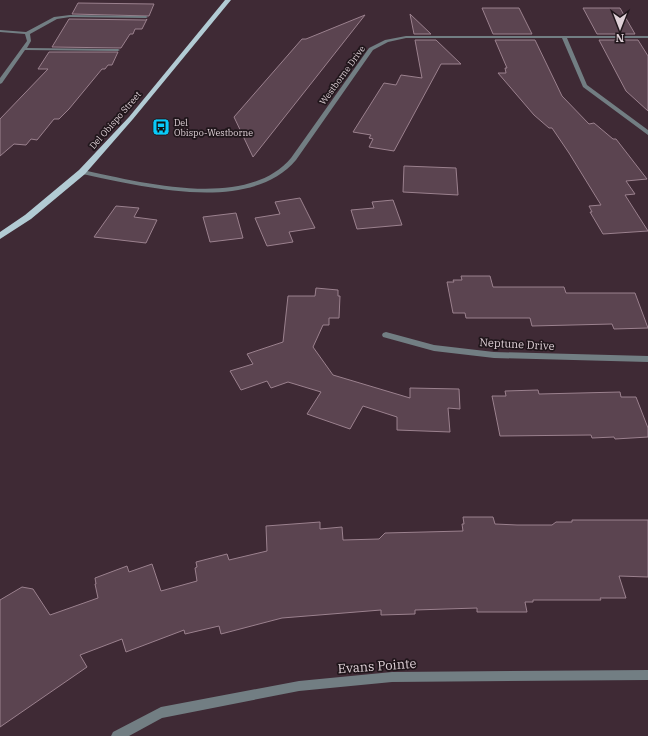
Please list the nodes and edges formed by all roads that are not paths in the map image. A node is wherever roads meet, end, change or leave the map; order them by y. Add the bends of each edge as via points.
1 (228, 0) edge
2 (146, 17) dead end
3 (0, 31) edge
4 (27, 33) junction
5 (564, 37) junction
6 (648, 37) edge
7 (23, 49) junction
8 (118, 50) dead end
9 (0, 82) edge
10 (648, 133) edge
11 (82, 172) junction
12 (0, 236) edge
13 (386, 335) dead end
14 (648, 359) edge
15 (648, 675) edge
16 (117, 736) edge

1 - 11 main road, Del Obispo Street via 131,118
2 - 4 street via 70,16 56,18
3 - 4 street
4 - 7 street via 29,41
5 - 6 street, Westborne Drive
5 - 10 street via 585,86
5 - 11 street, Westborne Drive via 406,37 387,41 371,49 282,171 259,182 228,189 180,189
7 - 8 street
7 - 9 street
11 - 12 main road, Del Obispo Street via 28,218
13 - 14 street, Neptune Drive via 434,348 494,355
15 - 16 street, Evans Pointe via 392,677 299,686 162,713

